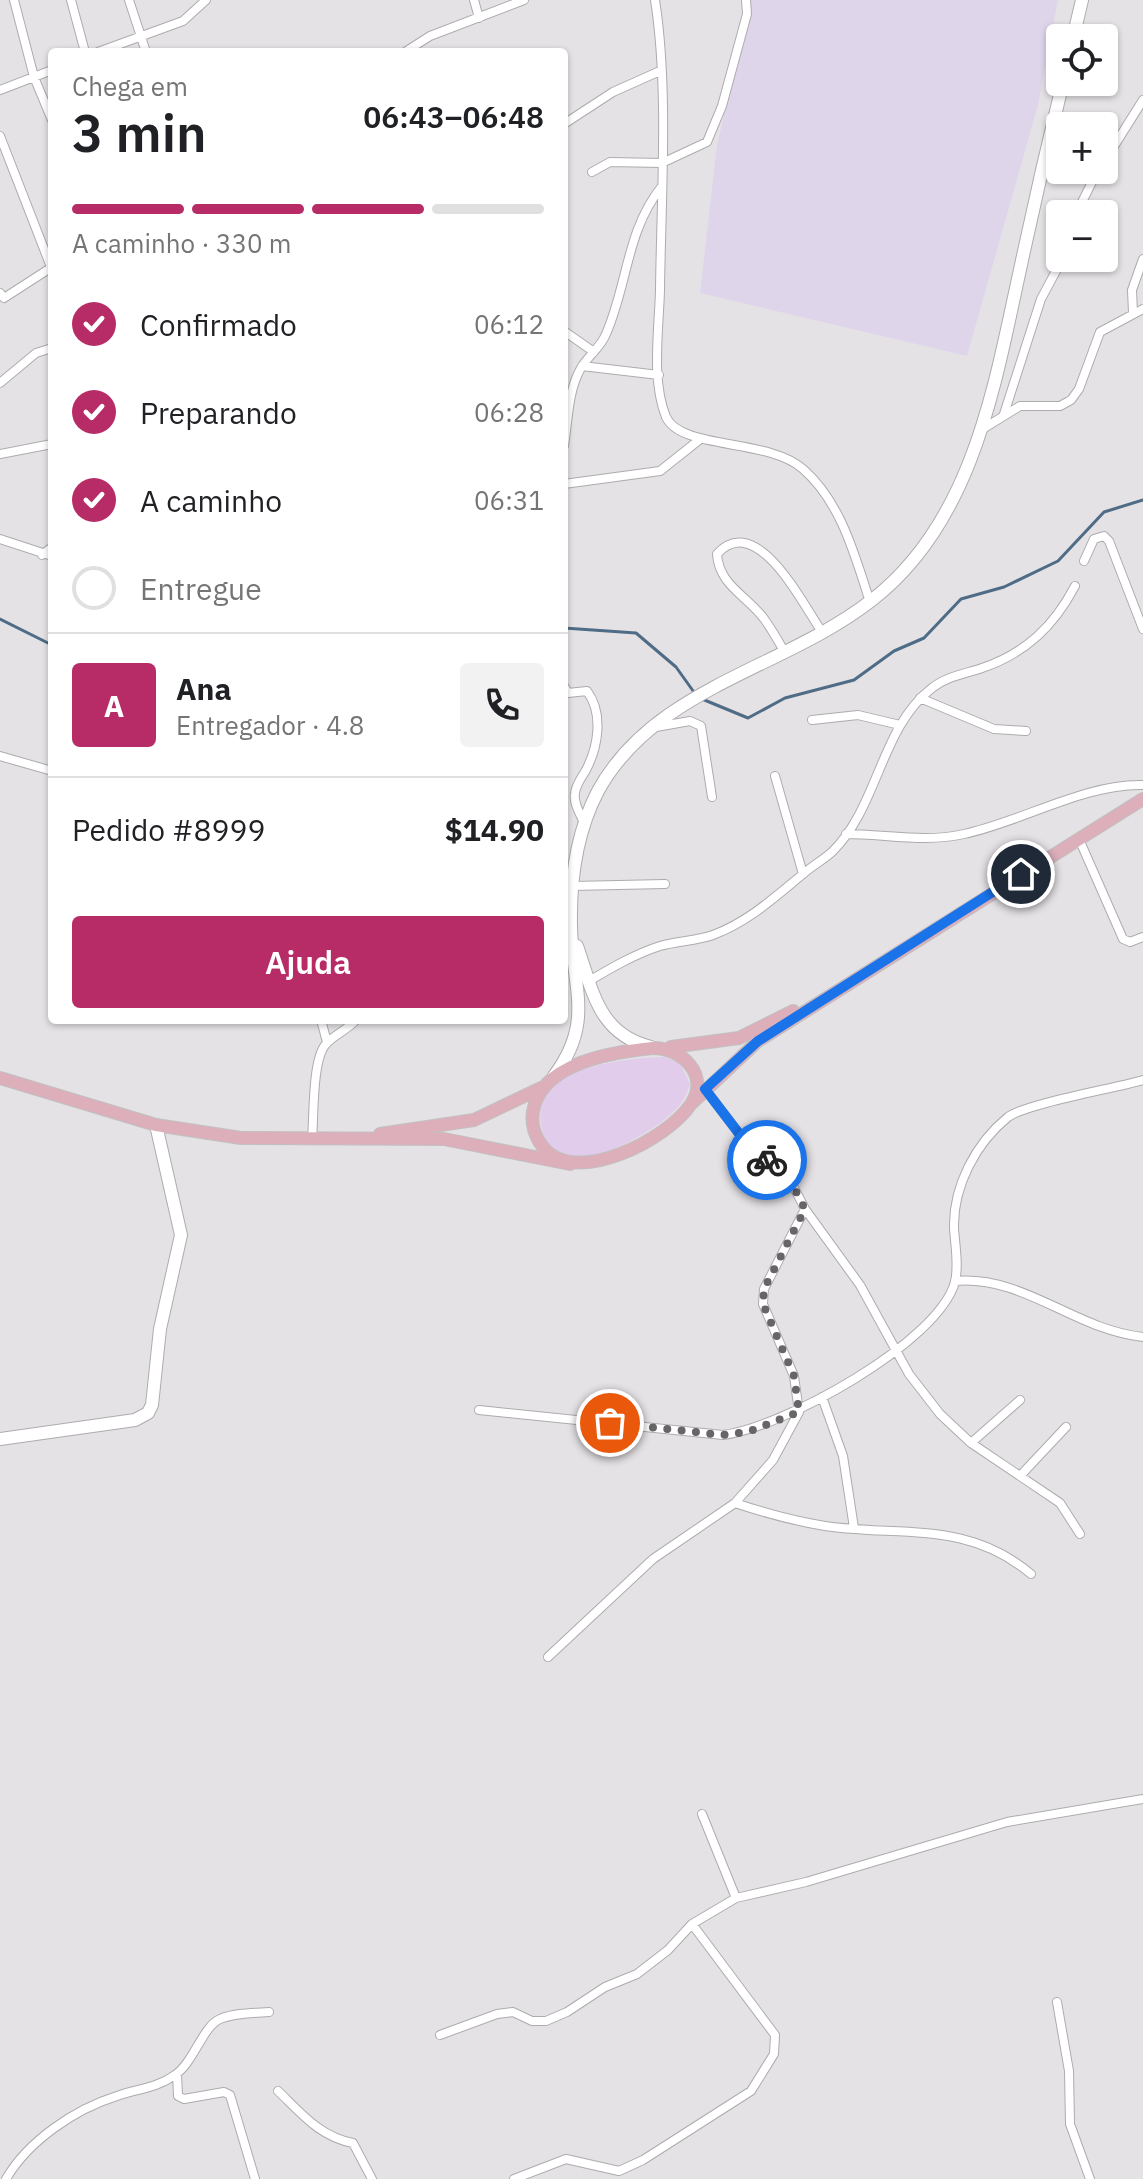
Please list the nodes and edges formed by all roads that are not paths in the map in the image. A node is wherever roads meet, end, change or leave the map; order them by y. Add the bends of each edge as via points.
1 (14, 0) edge
2 (71, 0) edge
3 (129, 0) edge
4 (206, 0) edge
5 (474, 0) edge
6 (524, 0) edge
7 (655, 0) edge
8 (746, 0) edge
9 (1082, 0) edge
10 (479, 18) junction
11 (1076, 24) edge
12 (140, 36) junction
13 (84, 48) edge
14 (108, 48) edge
15 (144, 48) edge
16 (411, 48) edge
17 (660, 71) junction
18 (48, 72) edge
19 (34, 77) junction
20 (0, 90) edge
21 (1060, 96) edge
22 (1143, 100) edge
23 (48, 110) edge
24 (568, 121) edge
25 (0, 136) edge
26 (1118, 140) edge
27 (662, 163) junction
28 (592, 172) dead end
29 (662, 186) junction
30 (48, 257) edge
31 (1143, 259) edge
32 (48, 270) edge
33 (1055, 272) edge
34 (0, 293) edge
35 (1143, 309) edge
36 (1133, 313) junction
37 (568, 334) edge
38 (48, 349) edge
39 (594, 352) junction
40 (582, 366) junction
41 (659, 375) junction
42 (0, 383) edge
43 (1004, 414) junction
44 (568, 420) edge
45 (980, 430) junction
46 (699, 440) junction
47 (48, 445) edge
48 (0, 454) edge
49 (568, 483) edge
50 (0, 539) edge
51 (47, 555) edge
52 (1084, 561) dead end
53 (1075, 586) dead end
54 (870, 602) junction
55 (1143, 629) edge
56 (822, 632) junction
57 (785, 653) junction
58 (568, 693) edge
59 (920, 698) junction
60 (812, 720) dead end
61 (900, 725) junction
62 (648, 728) junction
63 (1026, 731) dead end
64 (0, 756) edge
65 (48, 770) edge
66 (775, 776) dead end
67 (1143, 785) edge
68 (712, 797) dead end
69 (1143, 799) edge
70 (584, 823) junction
71 (846, 834) junction
72 (1079, 839) junction
73 (568, 871) edge
74 (803, 874) junction
75 (665, 884) dead end
76 (572, 886) junction
77 (571, 928) junction
78 (1143, 937) edge
79 (853, 980) junction
80 (589, 981) junction
81 (322, 1024) edge
82 (352, 1024) edge
83 (327, 1042) junction
84 (660, 1048) junction
85 (554, 1076) junction
86 (0, 1078) edge
87 (1143, 1080) edge
88 (542, 1087) junction
89 (705, 1089) junction
90 (691, 1104) junction
91 (156, 1125) junction
92 (312, 1139) junction
93 (354, 1139) junction
94 (570, 1164) junction
95 (805, 1209) junction
96 (955, 1281) junction
97 (1143, 1337) edge
98 (896, 1350) junction
99 (822, 1397) junction
100 (1020, 1400) dead end
101 (479, 1410) dead end
102 (799, 1412) junction
103 (1066, 1427) dead end
104 (0, 1439) edge
105 (971, 1443) junction
106 (1020, 1476) junction
107 (735, 1503) junction
108 (854, 1528) junction
109 (1080, 1534) dead end
110 (1031, 1574) dead end
111 (548, 1657) dead end
112 (1143, 1799) edge
113 (702, 1814) dead end
114 (736, 1898) junction
115 (692, 1924) junction
116 (1057, 2002) dead end
117 (269, 2012) dead end
118 (440, 2035) dead end
119 (177, 2074) junction
120 (278, 2091) dead end
121 (6, 2179) edge
122 (255, 2179) edge
123 (372, 2179) edge
124 (514, 2179) edge
125 (1090, 2179) edge

1 - 19 street
2 - 13 street
3 - 12 street
4 - 12 street via 183,21
5 - 10 street
6 - 10 street
7 - 17 street
8 - 27 street via 747,14 722,106 707,142
9 - 11 street
10 - 16 street
12 - 14 street
12 - 15 street
17 - 24 street via 613,92
17 - 27 street
18 - 19 street
19 - 20 street
19 - 23 street
21 - 45 street
22 - 26 street
25 - 30 street
27 - 28 street via 610,162
27 - 29 street
29 - 39 street via 645,207 605,337
29 - 41 street
31 - 36 street via 1132,290
32 - 34 street via 15,294 4,298
33 - 43 street via 1041,299
35 - 36 street
36 - 43 street via 1100,332 1071,400 1060,406 1020,406
37 - 39 street
38 - 42 street
39 - 40 street
40 - 41 street
40 - 44 street
41 - 46 street via 667,418 678,432
43 - 45 street
45 - 54 street via 945,516 917,557
46 - 49 street via 660,471
46 - 54 street via 747,445 801,466 837,513
47 - 48 street
50 - 51 street
52 - 55 street via 1094,539 1104,536
53 - 59 street via 1061,613 1035,640 997,663 946,679
54 - 56 street
56 - 57 street
56 - 57 street via 764,550 743,542 723,548 717,554 718,567 765,619
57 - 62 street
58 - 70 street via 587,691 596,714 594,754 575,789
59 - 61 street
59 - 63 street via 994,729
60 - 61 street via 858,715
61 - 71 street
62 - 68 street via 690,721 701,726
62 - 70 street via 606,780
64 - 65 street
66 - 74 street
67 - 71 street via 1090,793 960,835
69 - 72 main road
70 - 73 street
71 - 74 street
72 - 78 street via 1123,939
72 - 79 main road
73 - 76 street
74 - 80 street via 730,928 658,946
75 - 76 street
76 - 77 street
77 - 80 street
77 - 85 street via 580,1018 570,1055
79 - 84 main road via 739,1038
79 - 89 main road via 758,1041
80 - 84 street via 616,1033
81 - 83 street
82 - 83 street
83 - 92 street via 319,1054
84 - 85 main road via 629,1050
84 - 90 main road via 678,1052 694,1071 696,1094
85 - 88 main road
86 - 91 main road
87 - 96 street via 1010,1115 981,1146 954,1205
88 - 93 main road via 474,1120
88 - 94 main road via 532,1118 535,1134 543,1148
89 - 90 main road
89 - 95 street via 747,1144 789,1178
90 - 94 main road via 667,1127 622,1152 585,1165
91 - 92 main road via 241,1138
91 - 104 street via 181,1235 148,1413 135,1420
92 - 93 main road
93 - 94 main road via 467,1142
95 - 98 street via 860,1285
95 - 102 street via 764,1289 763,1304 794,1376
96 - 97 street via 981,1279 1010,1286 1076,1319
96 - 98 street via 937,1314
98 - 99 street
98 - 105 street via 940,1414
99 - 102 street
99 - 108 street via 843,1456
100 - 105 street
101 - 102 street via 723,1435 748,1432
102 - 107 street via 773,1460
103 - 106 street
105 - 106 street
106 - 109 street via 1060,1503
107 - 108 street via 771,1515
107 - 111 street via 653,1559
108 - 110 street via 979,1542 1007,1553
112 - 114 street via 1007,1822
113 - 114 street
114 - 115 street
115 - 118 street via 637,1974 557,2017 532,2021 513,2012 497,2014
115 - 124 street via 775,2035 774,2054 751,2091 619,2171 566,2159
116 - 125 street via 1069,2071 1070,2124
117 - 119 street via 210,2024
119 - 121 street via 83,2111 40,2140
119 - 122 street via 178,2096 184,2099 230,2095
120 - 123 street via 314,2126 336,2140 353,2143

